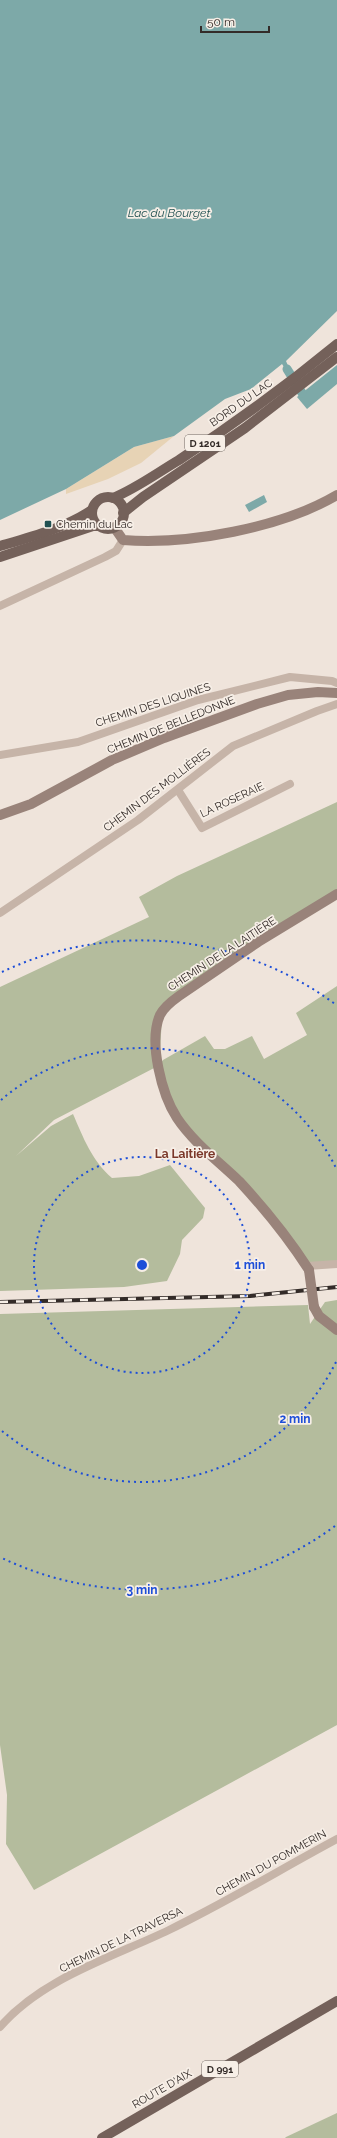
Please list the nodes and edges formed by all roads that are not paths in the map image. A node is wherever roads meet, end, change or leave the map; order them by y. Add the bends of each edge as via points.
1 (337, 344) edge
2 (337, 357) edge
3 (296, 384) junction
4 (337, 495) edge
5 (113, 498) junction
6 (92, 510) junction
7 (123, 513) junction
8 (99, 526) junction
9 (114, 527) junction
10 (123, 540) junction
11 (0, 546) edge
12 (0, 557) edge
13 (0, 606) edge
14 (337, 683) edge
15 (337, 693) edge
16 (337, 704) edge
17 (0, 755) edge
18 (290, 784) dead end
19 (178, 790) junction
20 (0, 815) edge
21 (335, 898) edge
22 (0, 913) edge
23 (337, 1264) edge
24 (308, 1268) junction
25 (337, 1330) edge
26 (337, 1839) edge
27 (216, 1906) joint
28 (337, 2001) edge
29 (0, 2027) edge
30 (102, 2138) edge

1 - 3 main road, BORD DU LAC / D 1201
2 - 3 main road, BORD DU LAC / D 1201
3 - 5 main road, BORD DU LAC / D 1201 via 136,488
3 - 7 main road, BORD DU LAC / D 1201 via 245,428 143,496
4 - 10 main road via 293,516 218,535 146,542
5 - 6 main road via 101,498 93,505
5 - 7 main road via 120,504
6 - 8 main road via 95,522
6 - 11 main road via 61,525
7 - 9 main road via 122,519
8 - 9 main road
8 - 12 main road
9 - 10 main road
10 - 13 street via 116,551 105,557
14 - 17 street, CHEMIN DES LIQUINES via 290,678 198,700 78,742
15 - 20 main road, CHEMIN DE BELLEDONNE via 288,695 257,704 112,760 31,804
16 - 19 street, CHEMIN DES MOLLIÈRES via 232,746
18 - 19 street, LA ROSERAIE via 202,828
19 - 22 street, CHEMIN DES MOLLIÈRES
21 - 24 main road, CHEMIN DE LA LAITIÈRE via 255,944 169,1003 160,1014 156,1030 161,1078 177,1118 194,1139 239,1182
23 - 24 street
24 - 25 main road, CHEMIN DE LA LAITIÈRE, bridge via 314,1307 319,1316
26 - 27 street, CHEMIN DU POMMERIN
27 - 29 street, CHEMIN DE LA TRAVERSA via 74,1972 12,2013
28 - 30 main road, ROUTE D'AIX / D 991

